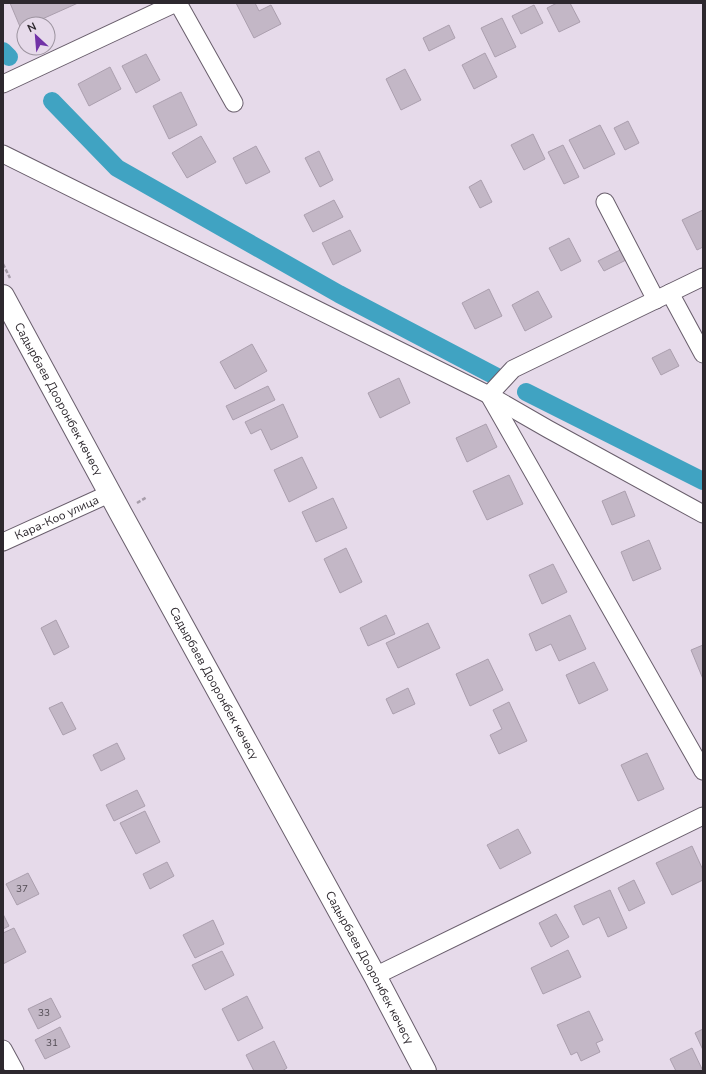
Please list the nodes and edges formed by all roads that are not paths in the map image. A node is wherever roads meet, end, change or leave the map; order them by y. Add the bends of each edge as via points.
1 (177, 3) edge
2 (3, 84) edge
3 (234, 103) dead end
4 (3, 154) edge
5 (605, 202) dead end
6 (703, 277) edge
7 (3, 296) edge
8 (663, 296) junction
9 (703, 354) edge
10 (489, 395) junction
11 (111, 493) junction
12 (703, 514) edge
13 (3, 542) edge
14 (703, 771) edge
15 (703, 816) edge
16 (376, 976) junction
17 (425, 1071) edge

1 - 2 street
1 - 3 street
4 - 10 street
5 - 8 street
6 - 8 street
7 - 11 main road, Садырбаев Дооронбек көчөсү
8 - 9 street
8 - 10 street via 513,369
10 - 12 street
10 - 14 street
11 - 13 street, Кара-Коо улица
11 - 16 main road, Садырбаев Дооронбек көчөсү
15 - 16 street
16 - 17 main road, Садырбаев Дооронбек көчөсү

